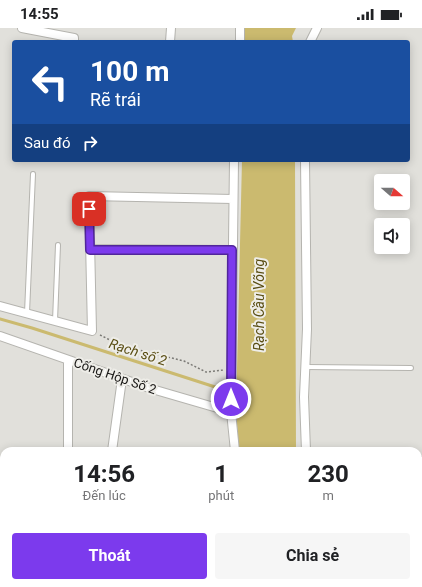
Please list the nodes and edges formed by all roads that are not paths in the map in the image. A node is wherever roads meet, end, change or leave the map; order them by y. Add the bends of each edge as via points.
1 (22, 28) edge
2 (171, 28) edge
3 (240, 28) edge
4 (317, 28) edge
5 (74, 40) edge
6 (170, 40) edge
7 (240, 40) edge
8 (311, 40) edge
9 (234, 162) edge
10 (305, 162) edge
11 (33, 174) dead end
12 (233, 199) junction
13 (58, 245) dead end
14 (90, 250) junction
15 (232, 250) junction
16 (0, 306) edge
17 (27, 313) junction
18 (55, 321) junction
19 (0, 336) edge
20 (68, 360) junction
21 (305, 367) junction
22 (411, 368) dead end
23 (122, 379) junction
24 (231, 412) junction
25 (68, 447) edge
26 (113, 447) edge
27 (235, 447) edge
28 (306, 447) edge

1 - 5 street
2 - 6 street
3 - 7 street
4 - 8 street
9 - 12 street
10 - 21 street
11 - 17 lane
12 - 14 street via 89,196
12 - 15 street
13 - 18 lane
14 - 15 street
14 - 18 street via 92,331
15 - 24 street
16 - 17 street
17 - 18 street
19 - 20 street, Cống Hộp Số 2
20 - 23 street, Cống Hộp Số 2
20 - 25 street
21 - 22 lane
21 - 28 street
23 - 24 street, Cống Hộp Số 2
23 - 26 street
24 - 27 street

